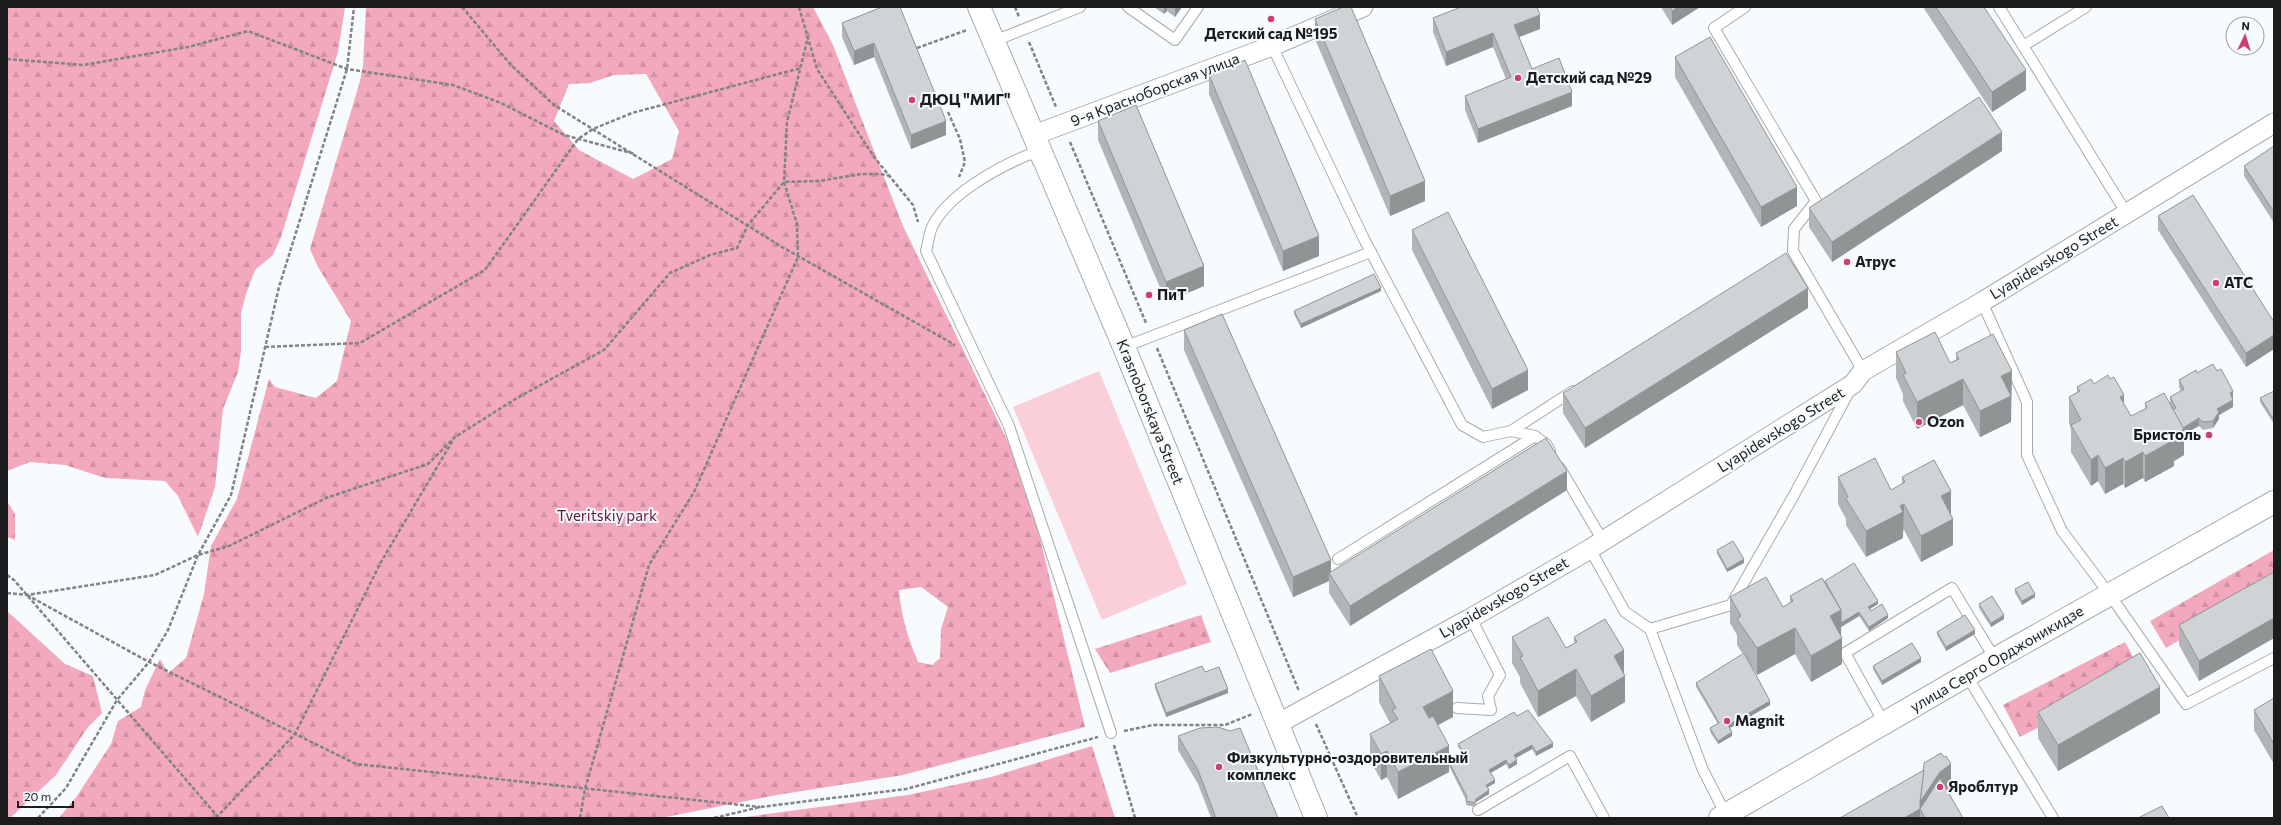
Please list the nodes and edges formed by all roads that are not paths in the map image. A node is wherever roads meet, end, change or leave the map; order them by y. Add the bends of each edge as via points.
1 (1080, 7) edge
2 (1128, 7) edge
3 (1198, 7) edge
4 (1364, 7) edge
5 (1745, 7) edge
6 (1998, 7) edge
7 (2086, 7) edge
8 (986, 24) edge
9 (1272, 46) junction
10 (2023, 46) junction
11 (2274, 123) edge
12 (1034, 135) junction
13 (2127, 214) junction
14 (1081, 246) junction
15 (1370, 252) junction
16 (1982, 302) junction
17 (1124, 347) junction
18 (1858, 378) junction
19 (1585, 384) edge
20 (1511, 431) junction
21 (1535, 436) junction
22 (2274, 502) edge
23 (1597, 545) junction
24 (1338, 559) dead end
25 (2110, 595) junction
26 (1471, 618) junction
27 (1650, 629) junction
28 (2274, 658) edge
29 (1995, 659) junction
30 (1967, 676) junction
31 (1458, 708) dead end
32 (1279, 723) junction
33 (1884, 723) junction
34 (1111, 733) road end
35 (1478, 810) dead end
36 (1723, 816) edge
37 (1316, 818) edge
38 (1604, 818) edge
39 (2053, 818) edge

1 - 8 lane via 1024,29
2 - 3 lane via 1175,40
4 - 9 street, 9-я Красноборская улица
5 - 18 lane via 1714,28 1816,201 1794,229 1790,253
6 - 10 lane
7 - 10 lane
8 - 12 street, Krasnoborskaya Street
9 - 12 street, 9-я Красноборская улица
9 - 15 lane
10 - 13 lane
11 - 13 street, Lyapidevskogo Street
12 - 14 street, Krasnoborskaya Street
13 - 16 street, Lyapidevskogo Street
14 - 17 street, Krasnoborskaya Street
14 - 34 lane via 1070,238 1036,156 1030,154 973,185 945,208 932,228 926,251 1009,426
15 - 17 lane
15 - 20 lane via 1462,426 1483,437
16 - 18 street, Lyapidevskogo Street
16 - 25 lane via 2027,402 2027,455 2062,531
17 - 32 street, Krasnoborskaya Street
18 - 23 street, Lyapidevskogo Street
18 - 27 lane via 1731,605
19 - 20 lane
20 - 21 lane
21 - 23 lane via 1546,444
21 - 24 lane
22 - 25 street, улица Серго Орджоникидзе
23 - 26 street, Lyapidevskogo Street
23 - 27 lane via 1625,612
25 - 28 lane via 2186,704
25 - 29 street, улица Серго Орджоникидзе
26 - 31 lane via 1500,675 1488,696 1490,710
26 - 32 street, Lyapidevskogo Street
27 - 36 lane
29 - 30 street, улица Серго Орджоникидзе
29 - 33 lane via 1952,588 1845,653
30 - 33 street, улица Серго Орджоникидзе
30 - 39 lane
32 - 37 street, Krasnoborskaya Street
33 - 36 street, улица Серго Орджоникидзе
35 - 38 lane via 1570,756

